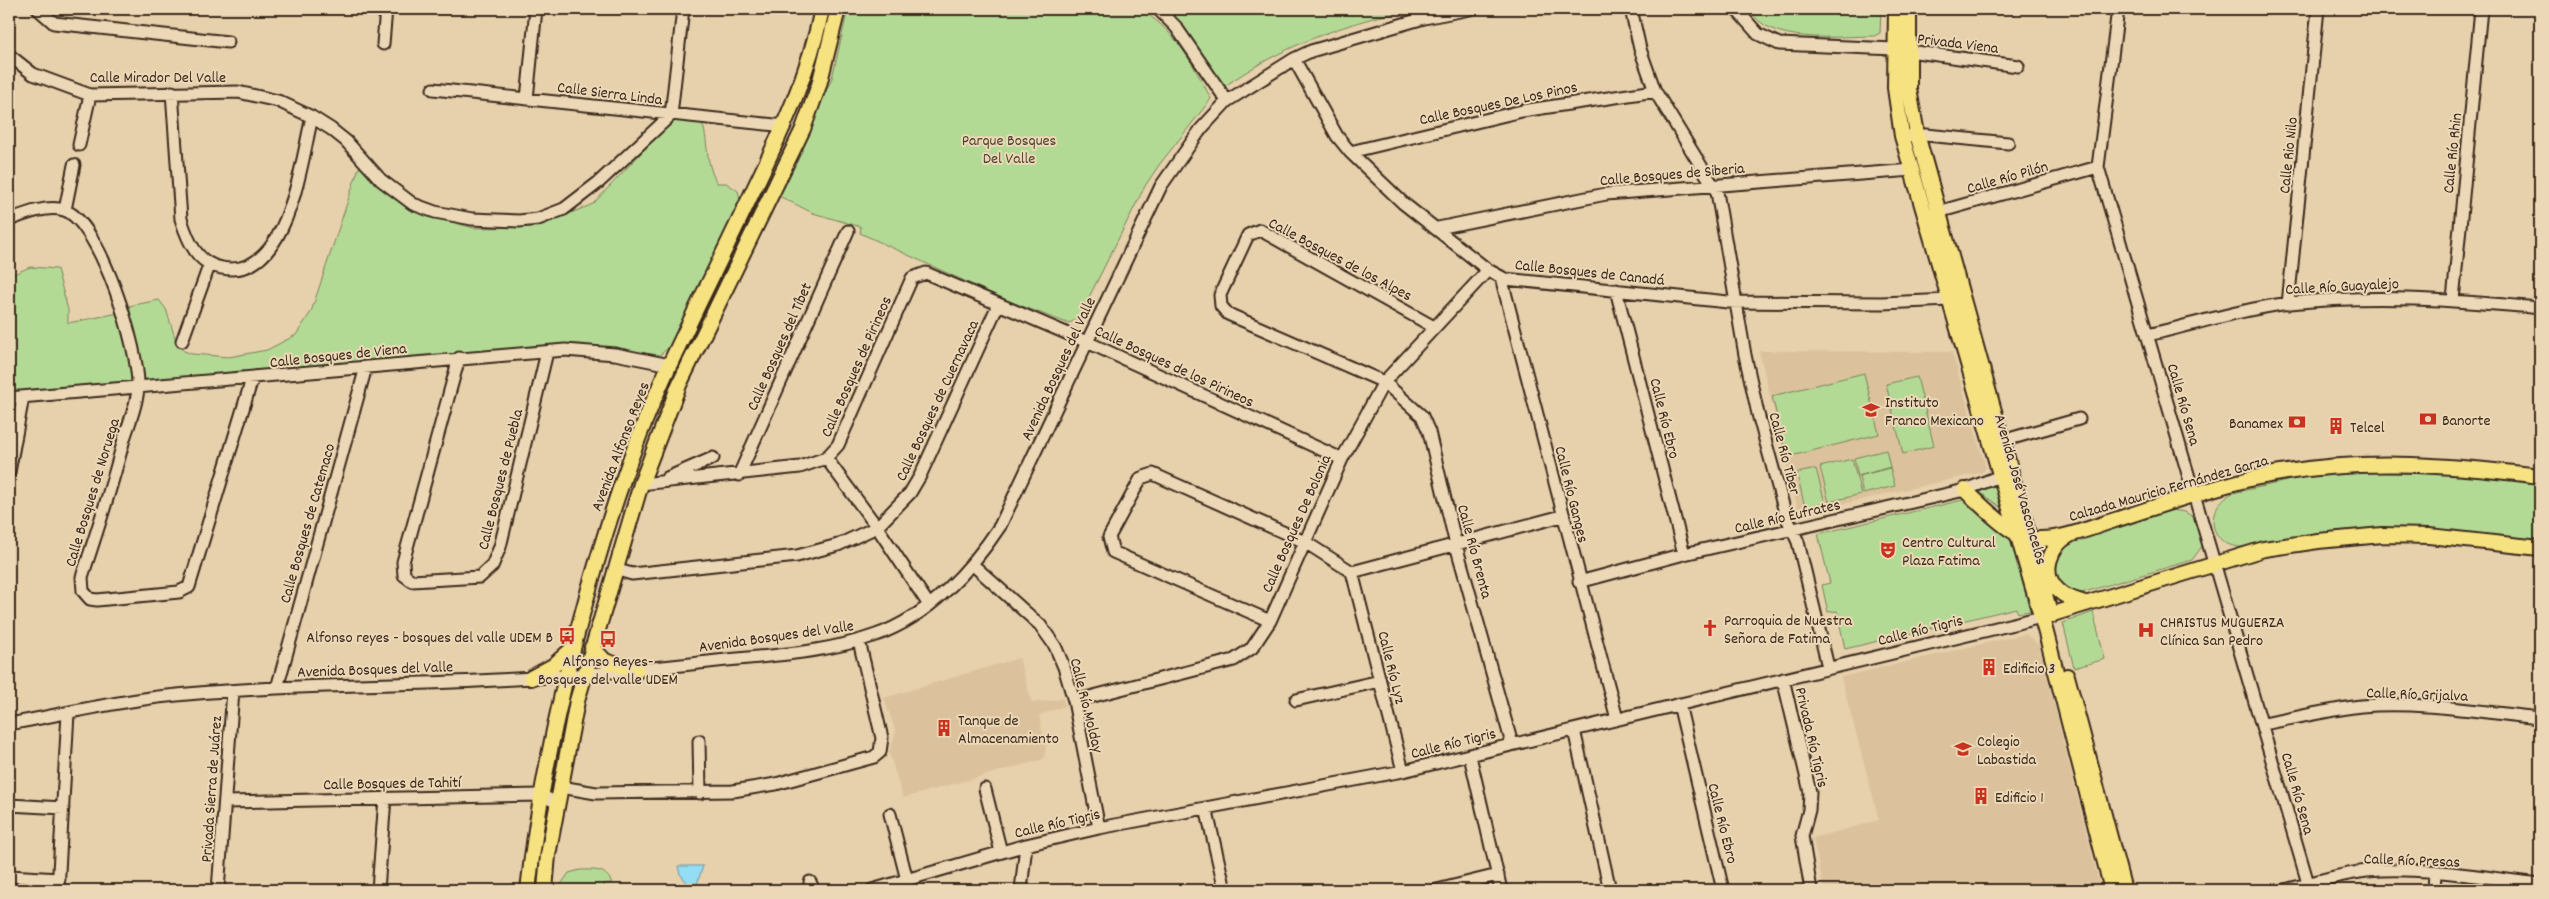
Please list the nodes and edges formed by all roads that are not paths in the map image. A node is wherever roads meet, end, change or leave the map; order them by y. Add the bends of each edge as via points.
1 (38, 9) edge
2 (386, 9) edge
3 (536, 9) edge
4 (683, 9) edge
5 (822, 9) edge
6 (839, 9) edge
7 (1158, 9) edge
8 (1470, 9) edge
9 (1631, 9) edge
10 (1737, 9) edge
11 (1896, 9) edge
12 (1909, 9) edge
13 (2118, 9) edge
14 (2318, 9) edge
15 (2481, 9) edge
16 (1424, 13) edge
17 (228, 42) dead end
18 (383, 44) dead end
19 (1894, 49) junction
20 (1909, 52) junction
21 (9, 55) edge
22 (1294, 59) junction
23 (2018, 66) dead end
24 (433, 89) dead end
25 (1654, 91) junction
26 (172, 92) junction
27 (90, 95) junction
28 (527, 99) junction
29 (1226, 101) junction
30 (671, 115) junction
31 (312, 117) junction
32 (784, 126) junction
33 (1917, 134) junction
34 (1902, 136) junction
35 (2008, 143) dead end
36 (79, 145) dead end
37 (1350, 152) junction
38 (74, 165) dead end
39 (2098, 167) junction
40 (1912, 170) junction
41 (1714, 186) junction
42 (65, 210) junction
43 (1940, 212) junction
44 (1925, 216) junction
45 (9, 220) edge
46 (1438, 228) junction
47 (848, 231) dead end
48 (209, 266) junction
49 (1488, 270) junction
50 (1501, 277) junction
51 (912, 278) joint
52 (1616, 290) junction
53 (1950, 300) junction
54 (2453, 300) junction
55 (1737, 302) junction
56 (2288, 304) junction
57 (998, 305) junction
58 (2540, 308) edge
59 (1434, 327) junction
60 (2148, 335) junction
61 (182, 341) dead end
62 (1087, 342) junction
63 (547, 352) junction
64 (459, 358) junction
65 (670, 365) junction
66 (366, 367) junction
67 (252, 379) junction
68 (1384, 382) junction
69 (138, 388) junction
70 (23, 397) junction
71 (9, 398) edge
72 (2079, 419) dead end
73 (1997, 442) junction
74 (713, 458) dead end
75 (826, 458) junction
76 (1342, 459) junction
77 (9, 472) edge
78 (738, 475) junction
79 (2000, 476) junction
80 (2540, 476) edge
81 (656, 482) junction
82 (641, 484) junction
83 (1964, 490) junction
84 (2195, 495) junction
85 (1562, 516) junction
86 (877, 527) junction
87 (1792, 531) junction
88 (2073, 533) junction
89 (2023, 535) junction
90 (1305, 542) junction
91 (1456, 545) junction
92 (2540, 548) edge
93 (1684, 554) junction
94 (972, 564) junction
95 (2215, 564) junction
96 (614, 569) junction
97 (1352, 572) junction
98 (1579, 582) junction
99 (2084, 603) junction
100 (929, 605) junction
101 (2046, 616) junction
102 (1270, 621) junction
103 (859, 641) junction
104 (592, 647) junction
105 (572, 648) junction
106 (1828, 667) junction
107 (637, 671) junction
108 (566, 676) junction
109 (584, 676) junction
110 (531, 678) junction
111 (1783, 678) junction
112 (1380, 681) junction
113 (277, 688) junction
114 (233, 691) junction
115 (1296, 700) dead end
116 (1074, 701) junction
117 (1678, 704) junction
118 (68, 713) junction
119 (2540, 718) edge
120 (1616, 719) junction
121 (9, 724) edge
122 (2263, 724) junction
123 (1574, 730) junction
124 (699, 741) dead end
125 (1512, 744) junction
126 (1470, 756) junction
127 (1403, 771) junction
128 (561, 787) junction
129 (985, 789) dead end
130 (700, 793) junction
131 (540, 795) junction
132 (385, 798) junction
133 (225, 802) junction
134 (558, 803) junction
135 (9, 805) edge
136 (63, 808) junction
137 (1206, 808) junction
138 (890, 814) dead end
139 (1099, 828) junction
140 (1026, 845) junction
141 (1001, 852) junction
142 (2435, 873) junction
143 (1498, 875) junction
144 (9, 876) edge
145 (907, 880) junction
146 (2540, 884) edge
147 (58, 885) edge
148 (2309, 887) edge
149 (218, 890) edge
150 (378, 890) edge
151 (528, 890) edge
152 (545, 890) edge
153 (872, 890) edge
154 (1022, 890) edge
155 (1225, 890) edge
156 (1437, 890) edge
157 (1501, 890) edge
158 (1610, 890) edge
159 (1723, 890) edge
160 (1811, 890) edge
161 (2112, 890) edge
162 (2124, 890) edge
163 (2285, 890) edge
164 (2434, 890) edge

1 - 17 street via 54,24
2 - 18 street
3 - 28 street
4 - 30 street
5 - 32 main road, Avenida Alfonso Reyes via 811,54
6 - 82 main road, Avenida Alfonso Reyes via 819,85 802,129 680,385
7 - 29 street via 1176,27
8 - 16 street, Avenida Bosques del Valle
9 - 25 street
10 - 19 street via 1758,34 1779,44
11 - 19 main road, Avenida José Vasconcelos
12 - 20 main road, Avenida José Vasconcelos
13 - 39 street, Calle Río Sena
14 - 56 street, Calle Rio Nilo
15 - 54 street, Calle Río Rhin
16 - 22 street, Avenida Bosques del Valle
19 - 20 street, Privada Viena
19 - 34 main road, Avenida José Vasconcelos
20 - 23 street, Privada Viena
20 - 33 main road, Avenida José Vasconcelos via 1909,89
21 - 27 street, Calle Mirador Del Valle via 33,74
22 - 29 street, Avenida Bosques del Valle
22 - 37 street, Calle Bosques de Canadá via 1333,130
24 - 28 street, Calle Sierra Linda
25 - 37 street, Calle Bosques De Los Pinos via 1522,111
25 - 41 street
26 - 27 street, Calle Mirador Del Valle
26 - 31 street, Calle Mirador Del Valle via 256,94
26 - 48 street via 181,219 186,237
27 - 36 street
28 - 30 street, Calle Sierra Linda
29 - 62 street, Avenida Bosques del Valle via 1195,137 1161,186
30 - 31 street, Calle Mirador Del Valle via 599,182 564,209 538,219 505,222 456,217 413,204 381,180 346,141
30 - 32 street, Calle Sierra Linda
31 - 48 street via 293,196 272,248 249,266 228,269
32 - 65 main road, Avenida Alfonso Reyes
33 - 34 street
33 - 35 street
33 - 43 main road, Avenida José Vasconcelos
34 - 40 main road, Avenida José Vasconcelos
37 - 46 street, Calle Bosques de Canadá via 1403,203
38 - 42 street
39 - 43 street, Calle Río Pilón
39 - 60 street, Calle Río Sena
40 - 41 street, Calle Bosques de Siberia
40 - 44 main road, Avenida José Vasconcelos
41 - 46 street, Calle Bosques de Siberia via 1584,197
41 - 55 street, Calle Río Tiber
42 - 45 street via 35,211
42 - 69 street, Calle Bosques de Noruega via 86,228 124,312
43 - 44 street, Calle Río Pilón
43 - 73 main road, Avenida José Vasconcelos
44 - 53 main road, Avenida José Vasconcelos
46 - 49 street, Calle Bosques de Canadá
47 - 78 street, Calle Bosques del Tíbet
48 - 61 street
49 - 50 street, Calle Bosques de Canadá
49 - 59 street, Calle Bosques De Bolonia
50 - 52 street, Calle Bosques de Canadá
50 - 85 street, Calle Río Ganges
51 - 57 street, Calle Bosques de los Pirineos via 926,273
51 - 75 street, Calle Bosques de Pirineos via 838,445
52 - 55 street, Calle Bosques de Canadá
52 - 93 street, Calle Río Ebro
53 - 55 street, Calle Bosques de Canadá
53 - 73 main road, Avenida José Vasconcelos
54 - 56 street, Calle Río Guayalejo via 2384,297
54 - 58 street, Calle Río Guayalejo
55 - 87 street, Calle Río Tiber via 1758,414
56 - 60 street, Calle Río Guayalejo
57 - 62 street, Calle Bosques de los Pirineos
57 - 86 street, Calle Bosques de Cuernavaca via 920,476 910,493
59 - 68 street, Calle Bosques De Bolonia
59 - 68 street, Calle Bosques de los Alpes via 1265,232 1256,230 1248,235 1220,295 1224,310
60 - 84 street, Calle Río Sena
62 - 76 street, Calle Bosques de los Pirineos
62 - 94 street, Avenida Bosques del Valle via 1007,512
63 - 64 street, Calle Bosques de Viena
63 - 64 street, Calle Bosques de Puebla via 500,547 492,566 480,577 412,581 404,575 403,562
63 - 65 street, Calle Bosques de Viena via 574,350 615,354
64 - 66 street, Calle Bosques de Viena
65 - 105 main road, Avenida Alfonso Reyes via 623,479
66 - 67 street, Calle Bosques de Viena
66 - 113 street, Calle Bosques de Catemaco
67 - 69 street, Calle Bosques de Viena
67 - 69 street, Calle Bosques de Noruega via 192,583 179,592 90,599 83,591 82,578
68 - 76 street, Calle Bosques De Bolonia
68 - 91 street, Calle Río Brenta via 1426,423
69 - 70 street, Calle Bosques de Viena
70 - 71 street, Calle Bosques de Viena
70 - 77 street
72 - 73 street
73 - 79 main road, Avenida José Vasconcelos
73 - 89 main road, Avenida José Vasconcelos
74 - 81 street
75 - 78 street, Calle Bosques de Pirineos via 800,467
75 - 86 street
76 - 90 street, Calle Bosques De Bolonia
78 - 81 street, Calle Bosques de Pirineos
79 - 83 street, Calle Río Éufrates
79 - 89 main road, Avenida José Vasconcelos
80 - 84 main road, Calzada Mauricio Fernández Garza via 2442,465 2340,465 2252,479
81 - 82 street, Calle Bosques de Pirineos
82 - 96 main road, Avenida Alfonso Reyes
83 - 87 street, Calle Río Éufrates
83 - 89 main road
84 - 88 main road, Calzada Mauricio Fernández Garza
84 - 95 street, Calle Río Sena
85 - 91 street
85 - 98 street, Calle Río Ganges
86 - 96 street, Calle Bosques de Cuernavaca via 838,546 796,556 632,574
86 - 100 street
87 - 93 street, Calle Río Éufrates
87 - 106 street, Calle Río Tiber via 1798,542
88 - 89 main road, Calzada Mauricio Fernández Garza
88 - 99 main road via 2062,539 2053,550 2050,575 2060,592
89 - 101 main road, Avenida José Vasconcelos
90 - 97 street
90 - 102 street, Calle Bosques De Bolonia
90 - 102 street via 1149,474 1138,481 1109,537 1110,548 1116,554
91 - 97 street
91 - 125 street, Calle Río Brenta
92 - 95 main road via 2451,537 2382,535 2264,549
93 - 98 street, Calle Río Éufrates
94 - 100 street, Avenida Bosques del Valle
94 - 116 street, Calle Río Molday via 1025,612 1055,646
95 - 99 main road
95 - 122 street, Calle Río Sena
96 - 104 main road, Avenida Alfonso Reyes
97 - 112 street, Calle Río Lyz
98 - 120 street, Calle Río Ganges
99 - 101 main road
100 - 103 street, Avenida Bosques del Valle via 897,626
101 - 106 street, Calle Río Tigris
101 - 161 main road, Avenida José Vasconcelos
101 - 162 main road, Avenida José Vasconcelos
102 - 116 street, Calle Bosques De Bolonia via 1252,648 1234,660
103 - 107 street, Avenida Bosques del Valle
103 - 130 street via 882,738 880,752 874,757 776,784
104 - 107 main road via 614,666
104 - 109 main road, Avenida Alfonso Reyes
105 - 108 main road, Avenida Alfonso Reyes
105 - 110 main road via 553,666
106 - 111 street, Calle Río Tigris
107 - 109 street, Avenida Bosques del Valle
108 - 109 street, Avenida Bosques del Valle
108 - 110 street, Avenida Bosques del Valle
108 - 131 main road, Avenida Alfonso Reyes
109 - 128 main road, Avenida Alfonso Reyes
110 - 113 street, Avenida Bosques del Valle
111 - 117 street, Calle Río Tigris
111 - 160 street, Privada Río Tigris via 1810,792 1802,836
112 - 115 street
112 - 127 street, Calle Río Lyz
113 - 114 street, Avenida Bosques del Valle
114 - 118 street, Avenida Bosques del Valle via 157,697
114 - 133 street, Privada Sierra de Juárez
116 - 139 street, Calle Río Molday
117 - 120 street, Calle Río Tigris
117 - 159 street, Calle Río Ebro
118 - 121 street, Avenida Bosques del Valle
118 - 136 street
119 - 122 street, Calle Río Grijalva via 2443,708 2382,706 2321,712
120 - 123 street, Calle Río Tigris
122 - 148 street, Calle Río Sena
123 - 125 street, Calle Río Tigris
123 - 158 street
124 - 130 street
125 - 126 street, Calle Río Tigris
126 - 127 street, Calle Río Tigris
126 - 143 street
127 - 137 street, Calle Río Tigris
128 - 130 street via 596,793
128 - 134 main road, Avenida Alfonso Reyes
129 - 141 street
131 - 132 street, Calle Bosques de Tahití
131 - 134 street, Calle Bosques de Tahití
131 - 151 main road, Avenida Alfonso Reyes
132 - 133 street, Calle Bosques de Tahití
132 - 150 street
133 - 149 street, Privada Sierra de Juárez
134 - 152 main road, Avenida Alfonso Reyes
135 - 136 street
136 - 147 street
137 - 139 street, Calle Río Tigris
137 - 155 street
138 - 145 street
139 - 140 street, Calle Río Tigris
140 - 141 street, Calle Río Tigris
140 - 154 street
141 - 145 street, Calle Río Tigris
142 - 146 street, Calle Río Presas
142 - 148 street, Calle Río Presas via 2369,871 2347,874
142 - 164 street
143 - 156 street
143 - 157 street
144 - 147 street
145 - 153 street, Calle Río Tigris
148 - 163 street, Calle Río Presas

